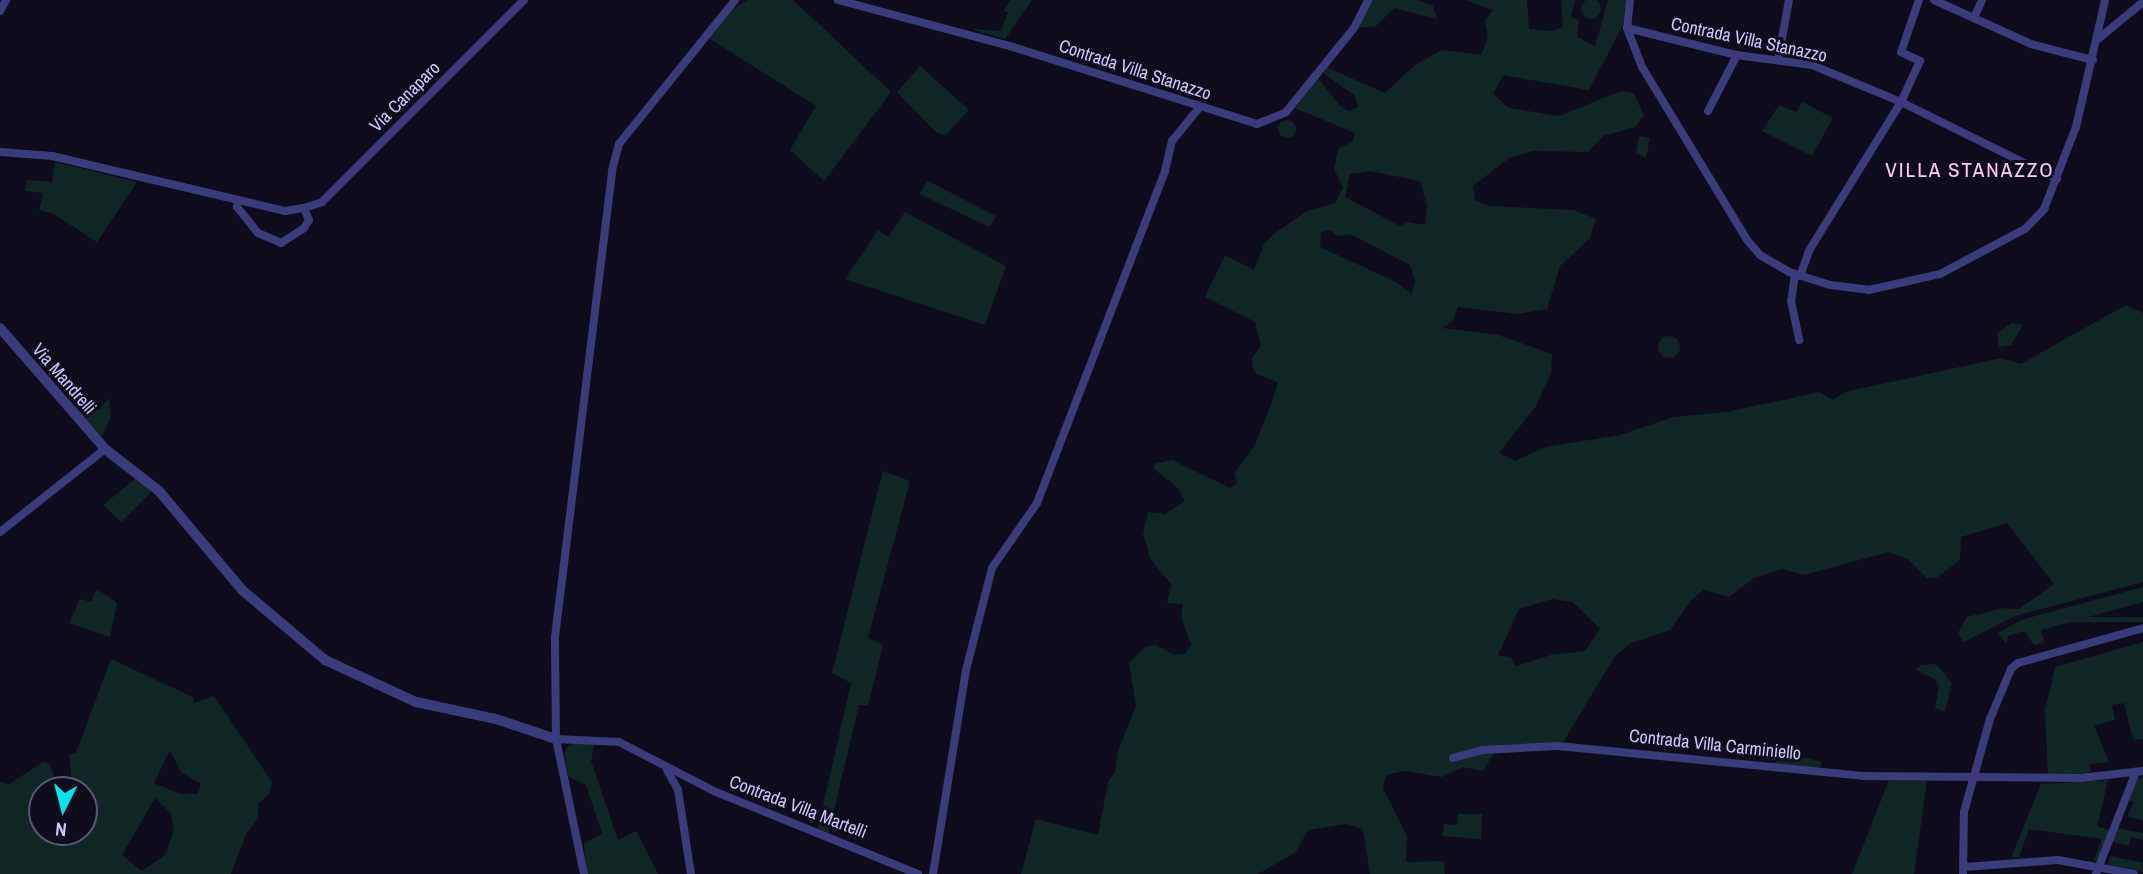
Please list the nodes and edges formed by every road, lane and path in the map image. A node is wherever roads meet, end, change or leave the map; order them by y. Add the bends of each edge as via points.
1 (6, 0) edge
2 (524, 0) edge
3 (838, 0) edge
4 (1368, 0) edge
5 (1630, 0) edge
6 (1789, 0) edge
7 (1919, 0) edge
8 (1934, 0) edge
9 (1982, 0) edge
10 (2105, 0) edge
11 (730, 1) edge
12 (2143, 2) edge
13 (0, 11) edge
14 (1974, 18) junction
15 (1627, 28) junction
16 (2098, 39) junction
17 (1737, 55) junction
18 (1778, 60) junction
19 (2093, 60) junction
20 (1901, 102) junction
21 (1199, 108) junction
22 (1708, 111) dead end
23 (0, 152) edge
24 (2057, 179) junction
25 (238, 200) junction
26 (304, 208) junction
27 (1797, 275) junction
28 (0, 328) edge
29 (1799, 340) dead end
30 (104, 449) junction
31 (0, 532) edge
32 (2143, 628) edge
33 (556, 739) junction
34 (1453, 758) dead end
35 (667, 770) junction
36 (2139, 771) edge
37 (1974, 776) junction
38 (2098, 870) edge
39 (1964, 871) edge
40 (584, 874) edge
41 (691, 874) edge
42 (918, 874) edge
43 (933, 874) edge
44 (2134, 874) edge

1 - 13 street
2 - 26 street, Via Canaparo via 322,202
3 - 21 street, Contrada Villa Stanazzo via 1013,47
4 - 21 street, Contrada Villa Stanazzo via 1354,28 1276,119 1257,124
5 - 15 street
6 - 18 street
7 - 20 street via 1901,52 1920,61
8 - 14 street
9 - 14 street
10 - 16 street
11 - 33 street via 620,144 612,170 555,637
12 - 16 street
14 - 19 street via 2031,44
15 - 17 street, Contrada Villa Stanazzo
15 - 27 street via 1642,67 1736,226 1760,255
16 - 19 street
17 - 18 street, Contrada Villa Stanazzo
17 - 22 street
18 - 20 street, Contrada Villa Stanazzo via 1812,65
19 - 24 street
20 - 24 street, Contrada Villa Stanazzo
20 - 27 street
21 - 43 street via 1172,141 1037,503 992,568 966,670
23 - 25 street via 52,156
24 - 27 street via 2044,209 2025,229 1940,274 1869,290
25 - 26 street via 285,211
25 - 26 street via 237,207 258,233 281,243 304,228 309,220
27 - 29 street via 1791,301
28 - 30 street, Via Mandrelli
30 - 31 street
30 - 33 street, Via Mandrelli via 159,491 242,590 325,660 416,702 496,719
32 - 37 street via 2018,663 2011,669
33 - 35 street, Contrada Villa Martelli via 619,742
33 - 40 street
34 - 37 street, Contrada Villa Carminiello via 1482,750 1558,746 1863,776
35 - 41 street via 678,790
35 - 42 street, Contrada Villa Martelli
36 - 37 street, Contrada Villa Carminiello via 2080,778
36 - 38 street
37 - 39 street via 1964,812
38 - 39 street via 2035,859
38 - 44 street

